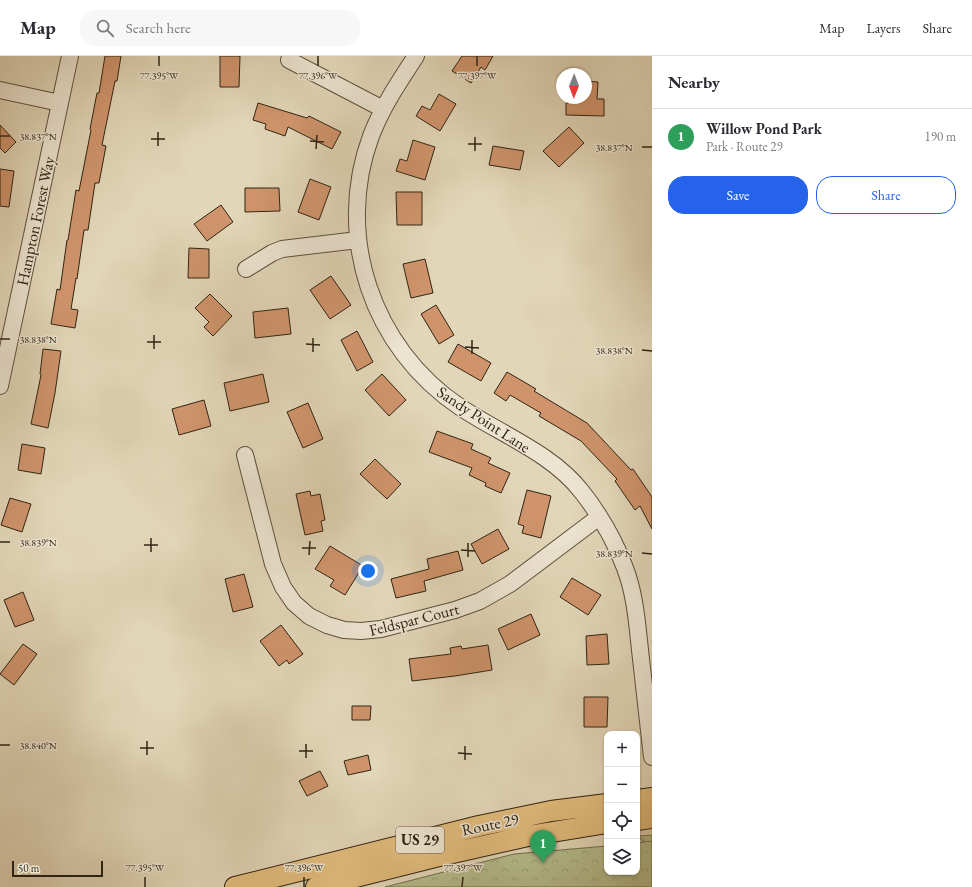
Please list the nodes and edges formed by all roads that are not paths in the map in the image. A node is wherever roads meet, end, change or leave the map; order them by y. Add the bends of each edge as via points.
1 (70, 56) edge
2 (416, 56) edge
3 (289, 60) dead end
4 (0, 90) edge
5 (60, 103) junction
6 (383, 110) junction
7 (358, 240) junction
8 (246, 269) dead end
9 (0, 386) edge
10 (245, 455) dead end
11 (599, 517) junction
12 (652, 757) edge
13 (652, 798) edge
14 (640, 800) edge
15 (604, 804) edge
16 (652, 818) edge
17 (640, 820) edge
18 (604, 823) edge
19 (235, 887) edge
20 (316, 887) edge

1 - 5 street, Hampton Forest Way
2 - 6 street, Sandy Point Lane
3 - 6 street
4 - 5 street
5 - 9 street, Hampton Forest Way
6 - 7 street, Sandy Point Lane via 372,135 361,174 357,207
7 - 8 street via 282,249
7 - 11 street, Sandy Point Lane via 371,297 388,331 413,366 439,392 460,408 552,464 581,491
10 - 11 street, Feldspar Court via 273,564 282,587 294,603 309,616 344,630 381,629 480,601 510,584
11 - 12 street, Sandy Point Lane via 617,547 632,589
13 - 14 main road
15 - 19 main road, Route 29 / US 29 via 551,811 479,826
16 - 17 main road
18 - 20 main road, Route 29 / US 29 via 528,836

